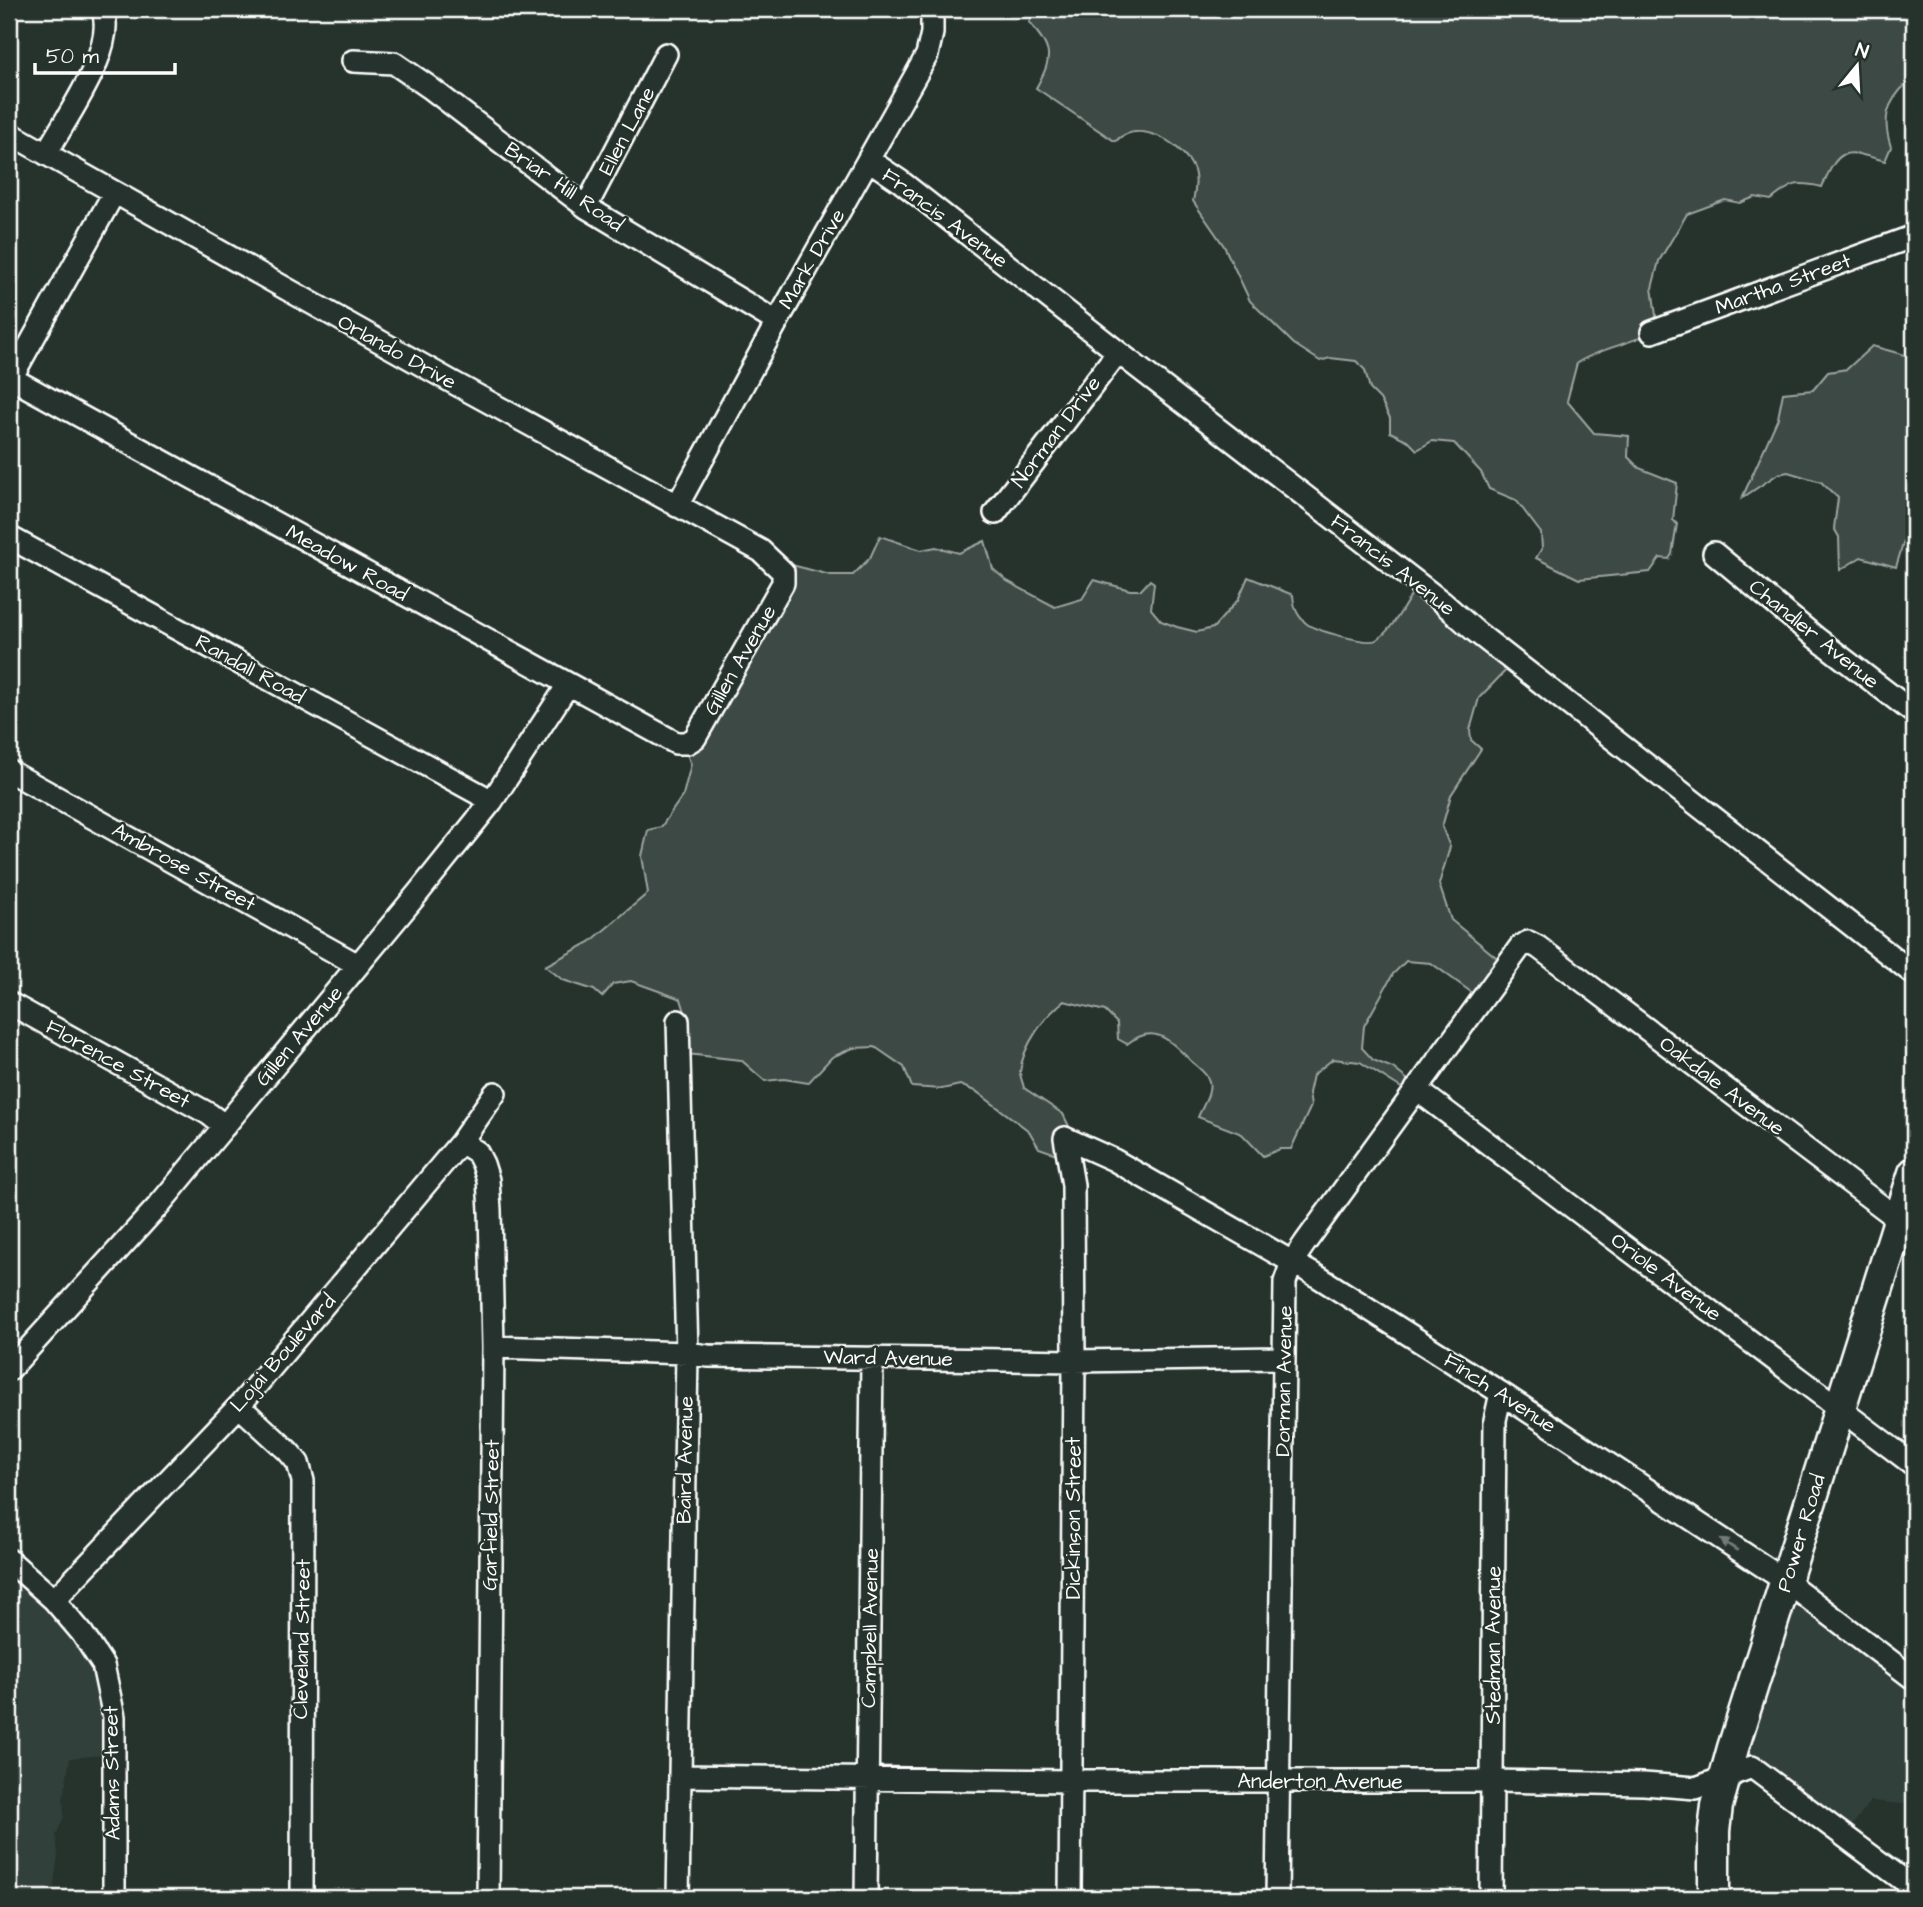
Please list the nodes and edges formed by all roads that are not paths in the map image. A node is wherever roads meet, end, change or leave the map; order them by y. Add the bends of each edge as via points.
1 (102, 9) edge
2 (932, 9) edge
3 (666, 54) dead end
4 (353, 61) dead end
5 (9, 134) edge
6 (46, 153) junction
7 (869, 160) junction
8 (114, 193) junction
9 (586, 207) junction
10 (1914, 236) edge
11 (777, 321) junction
12 (1652, 332) dead end
13 (1118, 352) junction
14 (9, 379) edge
15 (677, 506) junction
16 (995, 513) dead end
17 (9, 537) edge
18 (1714, 553) dead end
19 (783, 572) joint
20 (568, 685) junction
21 (1914, 713) edge
22 (687, 743) joint
23 (9, 771) edge
24 (492, 801) junction
25 (1528, 942) joint
26 (359, 965) junction
27 (1914, 974) edge
28 (9, 1003) edge
29 (678, 1021) dead end
30 (1416, 1089) junction
31 (495, 1093) dead end
32 (225, 1126) junction
33 (1065, 1138) joint
34 (461, 1142) junction
35 (1914, 1172) edge
36 (1906, 1225) edge
37 (1292, 1262) junction
38 (493, 1347) junction
39 (687, 1353) junction
40 (872, 1358) junction
41 (1284, 1358) junction
42 (1074, 1361) junction
43 (9, 1370) edge
44 (1501, 1392) junction
45 (239, 1406) junction
46 (1840, 1408) junction
47 (1914, 1465) edge
48 (9, 1559) edge
49 (1787, 1581) junction
50 (54, 1600) junction
51 (1914, 1679) edge
52 (681, 1776) junction
53 (1725, 1777) junction
54 (868, 1779) junction
55 (1278, 1780) junction
56 (1071, 1781) junction
57 (1492, 1782) junction
58 (1914, 1888) edge
59 (114, 1898) edge
60 (302, 1898) edge
61 (488, 1898) edge
62 (678, 1898) edge
63 (866, 1898) edge
64 (1070, 1898) edge
65 (1277, 1898) edge
66 (1491, 1898) edge
67 (1714, 1898) edge

1 - 6 street via 104,43
2 - 7 street, Mark Drive via 928,55
3 - 9 street, Ellen Lane
4 - 9 street, Briar Hill Road via 394,63
5 - 6 street, Orlando Drive
6 - 8 street, Orlando Drive
7 - 11 street, Mark Drive
7 - 13 street, Francis Avenue
8 - 14 street
8 - 15 street, Orlando Drive
9 - 11 street, Briar Hill Road
10 - 12 street, Martha Street
11 - 15 street, Mark Drive
13 - 16 street, Norman Drive
13 - 27 street, Francis Avenue
14 - 20 street, Meadow Road
15 - 19 street, Orlando Drive via 761,551
17 - 24 street, Randall Road
18 - 21 street, Chandler Avenue
19 - 22 street, Gillen Avenue via 783,583 695,738
20 - 22 street, Meadow Road via 676,743
20 - 24 street, Gillen Avenue
23 - 26 street, Ambrose Street
24 - 26 street, Gillen Avenue
25 - 30 street, Dorman Avenue
25 - 36 street, Oakdale Avenue
26 - 32 street, Gillen Avenue
28 - 32 street, Florence Street
29 - 39 street, Baird Avenue
30 - 37 street, Dorman Avenue
30 - 46 street, Oriole Avenue
31 - 34 street, Lojai Boulevard
32 - 43 street, Gillen Avenue
33 - 37 street, Finch Avenue via 1114,1160
33 - 42 street, Dickinson Street via 1073,1185
34 - 38 street, Garfield Street via 477,1152 488,1180
34 - 45 street, Lojai Boulevard
35 - 36 main road, Power Road
36 - 46 main road, Power Road
37 - 41 street, Dorman Avenue via 1285,1282
37 - 44 street, Finch Avenue
38 - 39 street, Ward Avenue
38 - 61 street, Garfield Street
39 - 40 street, Ward Avenue
39 - 52 street, Baird Avenue
40 - 42 street, Ward Avenue
40 - 54 street, Campbell Avenue
41 - 42 street, Ward Avenue
41 - 55 street, Dorman Avenue
42 - 56 street, Dickinson Street
49 -> 44 street, Finch Avenue
44 - 57 street, Stedman Avenue via 1495,1420
45 - 50 street, Lojai Boulevard
45 - 60 street, Cleveland Street via 288,1451 298,1463 303,1481
46 - 47 street, Oriole Avenue
46 - 49 main road, Power Road
48 - 50 street, Adams Street
49 - 51 street, Finch Avenue
49 - 53 main road, Power Road
50 - 59 street, Adams Street via 95,1652 108,1682 114,1717
52 - 54 street, Anderton Avenue
52 - 62 street, Baird Avenue
53 - 57 street, Anderton Avenue via 1696,1788
53 - 58 street, Anderton Avenue via 1752,1767
53 - 67 main road, Power Road via 1714,1830
54 - 56 street, Anderton Avenue
54 - 63 street, Campbell Avenue
55 - 56 street, Anderton Avenue
55 - 57 street, Anderton Avenue
55 - 65 street, Dorman Avenue
56 - 64 street, Dickinson Street
57 - 66 street, Stedman Avenue

